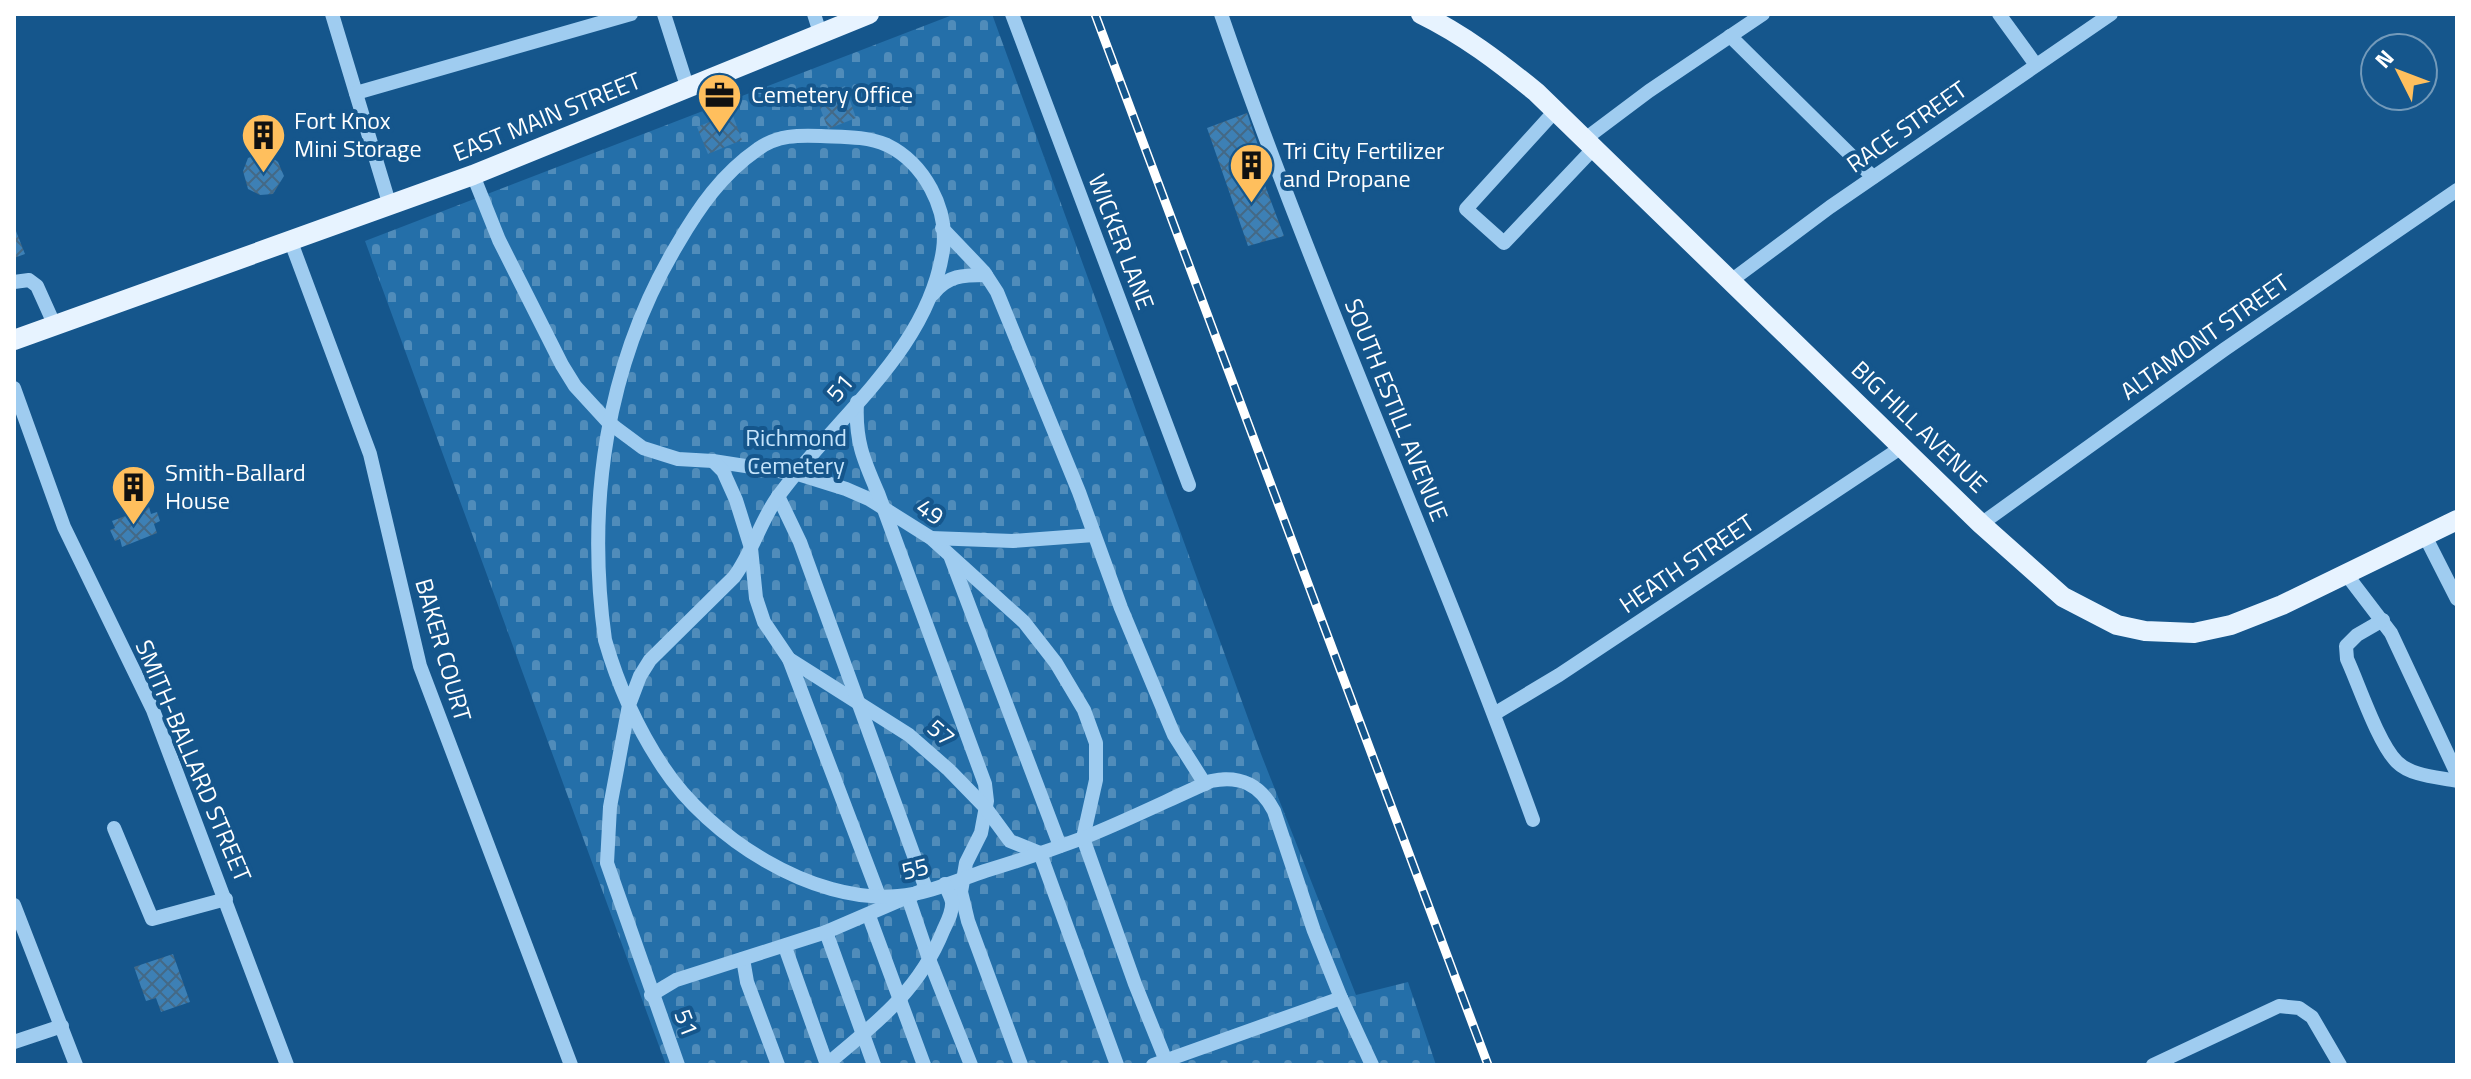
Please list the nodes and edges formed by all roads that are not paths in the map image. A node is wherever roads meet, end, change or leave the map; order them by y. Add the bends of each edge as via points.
1 (332, 14) edge
2 (631, 14) edge
3 (664, 14) edge
4 (869, 14) edge
5 (1012, 14) edge
6 (1221, 14) edge
7 (1421, 14) edge
8 (1763, 14) edge
9 (1999, 14) edge
10 (2111, 14) edge
11 (817, 23) edge
12 (1730, 36) junction
13 (2036, 65) junction
14 (688, 89) junction
15 (356, 93) junction
16 (1555, 111) junction
17 (1590, 143) junction
18 (473, 175) junction
19 (1873, 177) junction
20 (2457, 190) edge
21 (390, 206) junction
22 (942, 228) junction
23 (291, 242) junction
24 (986, 275) junction
25 (1732, 280) junction
26 (14, 282) edge
27 (930, 297) junction
28 (55, 326) junction
29 (14, 340) edge
30 (14, 388) edge
31 (857, 401) junction
32 (608, 422) junction
33 (1902, 447) junction
34 (713, 461) junction
35 (798, 474) junction
36 (1189, 485) dead end
37 (778, 496) junction
38 (883, 507) junction
39 (2457, 520) edge
40 (1981, 524) junction
41 (1094, 535) junction
42 (2425, 536) junction
43 (931, 538) junction
44 (751, 548) junction
45 (949, 554) junction
46 (2346, 574) junction
47 (2457, 599) edge
48 (2383, 620) junction
49 (789, 659) junction
50 (856, 699) junction
51 (629, 705) junction
52 (1494, 714) junction
53 (2457, 774) edge
54 (2457, 781) edge
55 (1205, 784) junction
56 (985, 807) junction
57 (1533, 820) dead end
58 (114, 828) dead end
59 (1083, 838) junction
60 (1060, 846) junction
61 (1040, 853) junction
62 (962, 879) junction
63 (945, 884) junction
64 (926, 889) junction
65 (879, 896) junction
66 (908, 897) junction
67 (226, 899) junction
68 (14, 905) edge
69 (869, 916) junction
70 (826, 932) junction
71 (785, 947) junction
72 (743, 959) junction
73 (929, 959) junction
74 (651, 995) junction
75 (1341, 998) junction
76 (900, 1001) junction
77 (62, 1026) junction
78 (863, 1035) junction
79 (14, 1042) edge
80 (1160, 1063) edge
81 (76, 1065) edge
82 (287, 1065) edge
83 (571, 1065) edge
84 (678, 1065) edge
85 (778, 1065) edge
86 (827, 1065) edge
87 (874, 1065) edge
88 (924, 1065) edge
89 (971, 1065) edge
90 (1021, 1065) edge
91 (1117, 1065) edge
92 (1372, 1065) edge
93 (2153, 1065) edge
94 (2340, 1065) edge

1 - 15 street
2 - 15 street
3 - 14 street
4 - 11 main road, EAST MAIN STREET
5 - 36 street, WICKER LANE
6 - 52 street, SOUTH ESTILL AVENUE via 1322,284
7 - 16 main road, BIG HILL AVENUE via 1494,57
8 - 12 street
9 - 13 street
10 - 13 street, RACE STREET
11 - 14 main road, EAST MAIN STREET
12 - 17 street via 1649,91
12 - 19 street
13 - 19 street, RACE STREET
14 - 18 main road, EAST MAIN STREET
15 - 21 street
16 - 17 main road, BIG HILL AVENUE
16 - 17 street via 1466,209 1504,243
17 - 25 main road, BIG HILL AVENUE
18 - 21 main road, EAST MAIN STREET
18 - 32 street, 49 via 499,240 562,365
19 - 25 street, RACE STREET
20 - 40 street, ALTAMONT STREET
21 - 23 main road, EAST MAIN STREET
22 - 24 street
22 - 27 street, 51 via 943,251
22 - 32 street, 51 via 926,181 906,157 885,144 805,135 770,141 718,182 663,268 632,337
23 - 28 main road, EAST MAIN STREET
23 - 83 street, BAKER COURT via 370,454 420,666
24 - 27 street via 949,279
24 - 41 street via 1007,314
25 - 33 main road, BIG HILL AVENUE
26 - 28 street via 29,280 37,286
27 - 31 street, 51 via 910,339
28 - 29 main road, EAST MAIN STREET
30 - 67 street, SMITH-BALLARD STREET via 64,527 153,710
31 - 35 street, 51
31 - 38 street via 856,438
32 - 34 street, 49 via 643,448 678,459
32 - 51 street, 55 via 597,528 599,580 605,640
33 - 40 main road, BIG HILL AVENUE
33 - 52 street, HEATH STREET
34 - 35 street, 49
34 - 44 street, 57 via 729,481
35 - 37 street, 51
35 - 38 street, 49
37 - 44 street, 51
37 - 50 street via 800,542
38 - 43 street, 49
38 - 56 street via 980,767
39 - 42 main road, BIG HILL AVENUE
40 - 46 main road, BIG HILL AVENUE via 2063,597 2117,625 2145,631 2194,633 2231,625
41 - 43 street via 1013,541
41 - 55 street via 1174,735
42 - 46 main road, BIG HILL AVENUE
42 - 47 street
43 - 45 street, 49
44 - 49 street, 57 via 764,622
44 - 51 street, 51 via 734,577 650,660
45 - 59 street, 49 via 1024,622 1084,710 1097,763
45 - 60 street
46 - 48 street
48 - 53 street
48 - 54 street via 2346,646 2386,746 2397,763 2412,771
49 - 50 street, 57
49 - 65 street
50 - 56 street, 57 via 909,735
50 - 64 street
51 - 65 street, 55 via 677,786 738,843 816,884
51 - 74 street, 51 via 610,807 607,863
52 - 57 street, SOUTH ESTILL AVENUE
55 - 59 street, 55
55 - 75 street, 55 via 1240,780 1266,796
56 - 61 street, 57 via 1010,841
56 - 62 street via 981,833
58 - 67 street via 152,919
59 - 60 street, 55
59 - 80 street
60 - 61 street, 55
61 - 62 street, 55
61 - 91 street
62 - 63 street, 55
62 - 90 street via 968,921
63 - 64 street, 55
63 - 73 street via 951,912
64 - 65 street, 55
64 - 66 street
66 - 69 street
66 - 73 street
67 - 82 street, SMITH-BALLARD STREET
68 - 77 street
69 - 70 street
69 - 76 street
70 - 71 street
70 - 78 street
71 - 72 street
71 - 86 street
72 - 74 street via 676,980
72 - 85 street
73 - 76 street
73 - 89 street
74 - 84 street, 51
75 - 80 street
75 - 92 street, 55
76 - 78 street
76 - 88 street
77 - 79 street
77 - 81 street
78 - 86 street
78 - 87 street
93 - 94 street via 2279,1006 2299,1008 2312,1017

